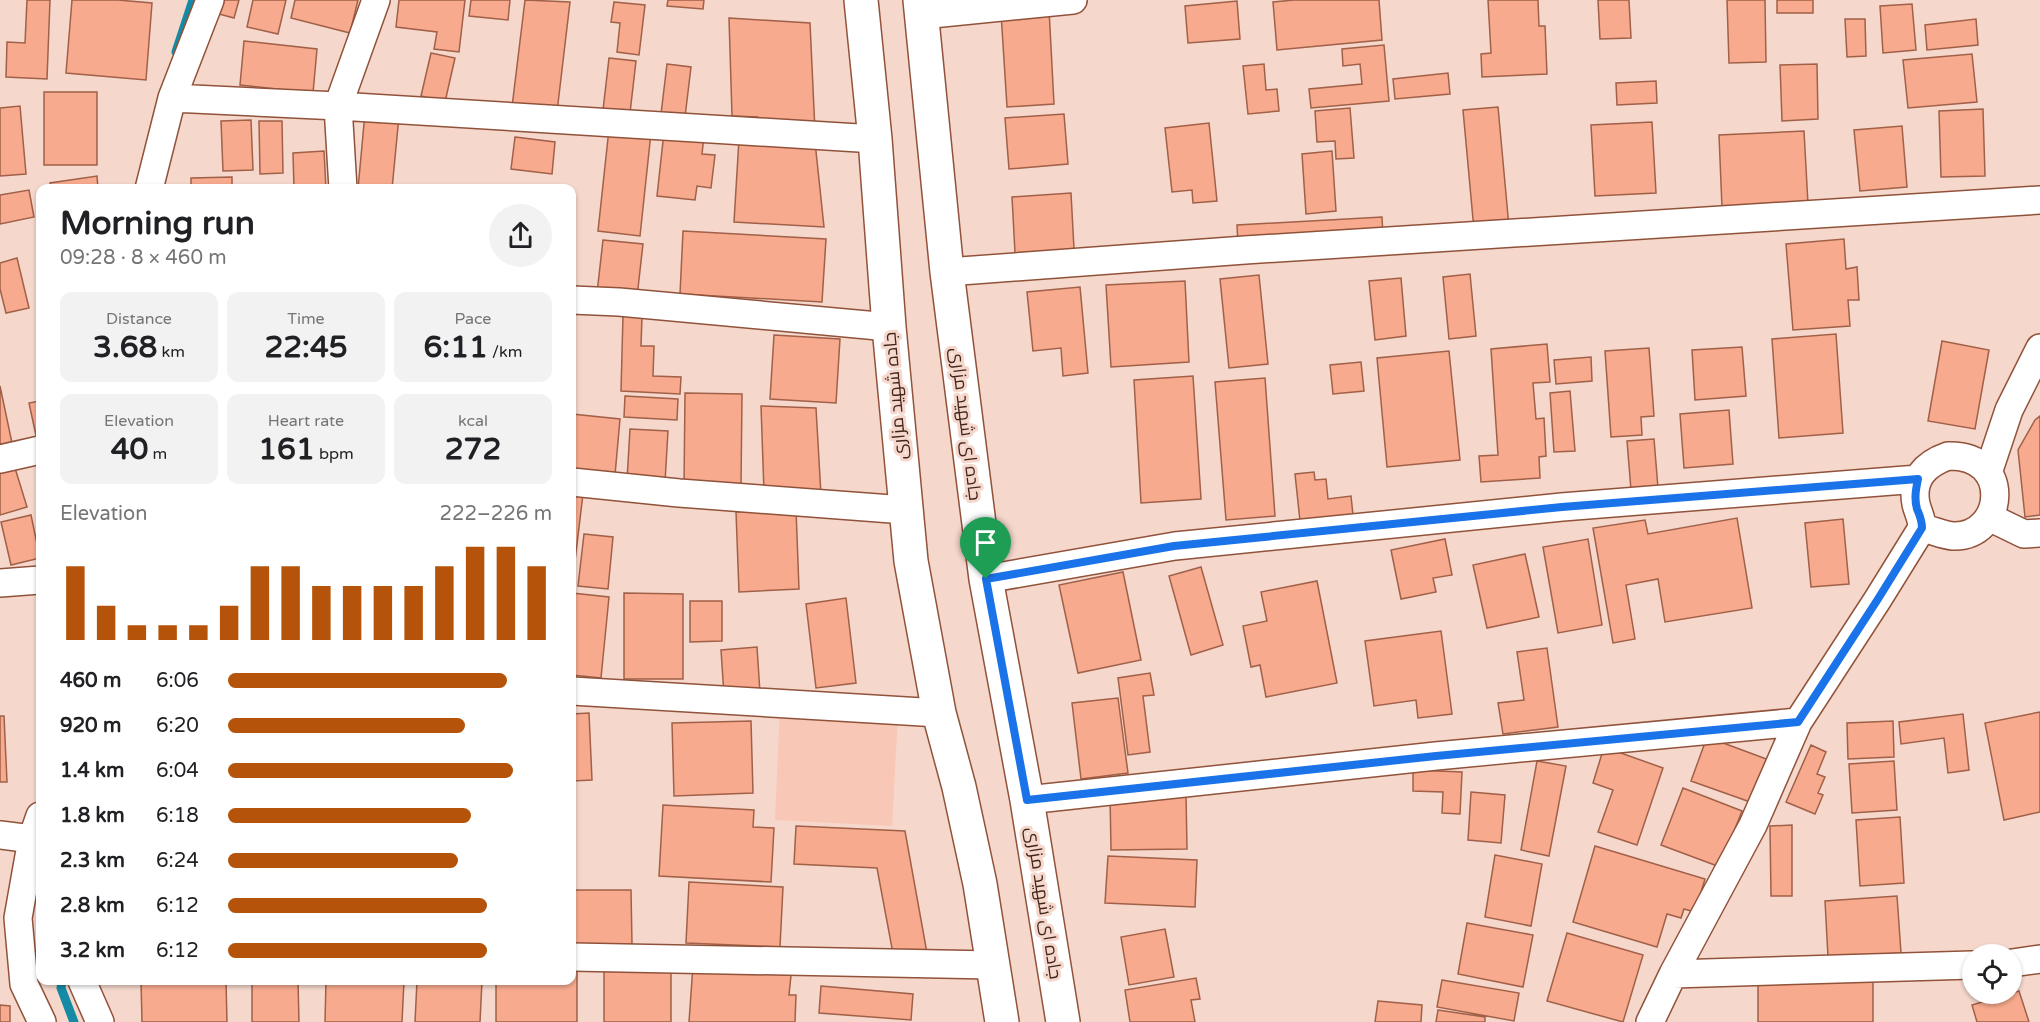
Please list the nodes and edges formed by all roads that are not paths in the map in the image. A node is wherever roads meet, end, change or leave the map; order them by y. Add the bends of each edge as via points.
1 (210, 0) edge
2 (376, 0) edge
3 (861, 0) edge
4 (1073, 0) edge
5 (921, 7) edge
6 (172, 98) junction
7 (338, 106) junction
8 (875, 139) junction
9 (150, 184) edge
10 (343, 184) edge
11 (2040, 200) edge
12 (947, 272) junction
13 (576, 300) edge
14 (889, 327) junction
15 (2040, 348) edge
16 (36, 451) edge
17 (0, 459) edge
18 (1988, 472) junction
19 (1918, 479) junction
20 (576, 483) edge
21 (905, 510) junction
22 (1989, 518) junction
23 (1922, 528) junction
24 (2040, 533) edge
25 (986, 579) junction
26 (36, 580) edge
27 (0, 583) edge
28 (576, 691) edge
29 (939, 713) junction
30 (1798, 722) junction
31 (1027, 800) junction
32 (36, 827) edge
33 (0, 836) edge
34 (576, 957) edge
35 (2040, 959) edge
36 (2022, 962) edge
37 (992, 965) junction
38 (1962, 965) edge
39 (1673, 974) junction
40 (84, 985) edge
41 (42, 1022) edge
42 (100, 1022) edge
43 (1002, 1022) edge
44 (1063, 1022) edge
45 (1650, 1022) edge

1 - 6 street
2 - 7 street
3 - 8 main road, جاده شهید مزاری
4 - 5 street
5 - 12 main road, جاده ای شهید مزاری
6 - 7 street
6 - 9 street
7 - 8 street
7 - 10 street
8 - 14 main road, جاده شهید مزاری
11 - 12 street
12 - 25 main road, جاده ای شهید مزاری
13 - 14 street
14 - 21 main road, جاده شهید مزاری
15 - 18 street via 2009,410
16 - 17 street
18 - 19 street via 1974,460 1948,456 1926,467
18 - 22 street via 1994,485
19 - 23 street via 1916,507
19 - 25 street via 1562,507 1174,546
20 - 21 street
21 - 29 main road, جاده شهید مزاری
22 - 23 street via 1967,534 1953,536
22 - 24 street via 2024,534
23 - 30 street
25 - 31 main road, جاده ای شهید مزاری
26 - 27 street
28 - 29 street
29 - 37 main road, جاده شهید مزاری via 980,884
30 - 31 street
30 - 39 street via 1753,825
31 - 44 main road, جاده ای شهید مزاری
32 - 33 street
32 - 41 street via 18,918 24,984
34 - 37 street
35 - 36 street
37 - 43 main road
38 - 39 street
39 - 45 street
40 - 42 street

